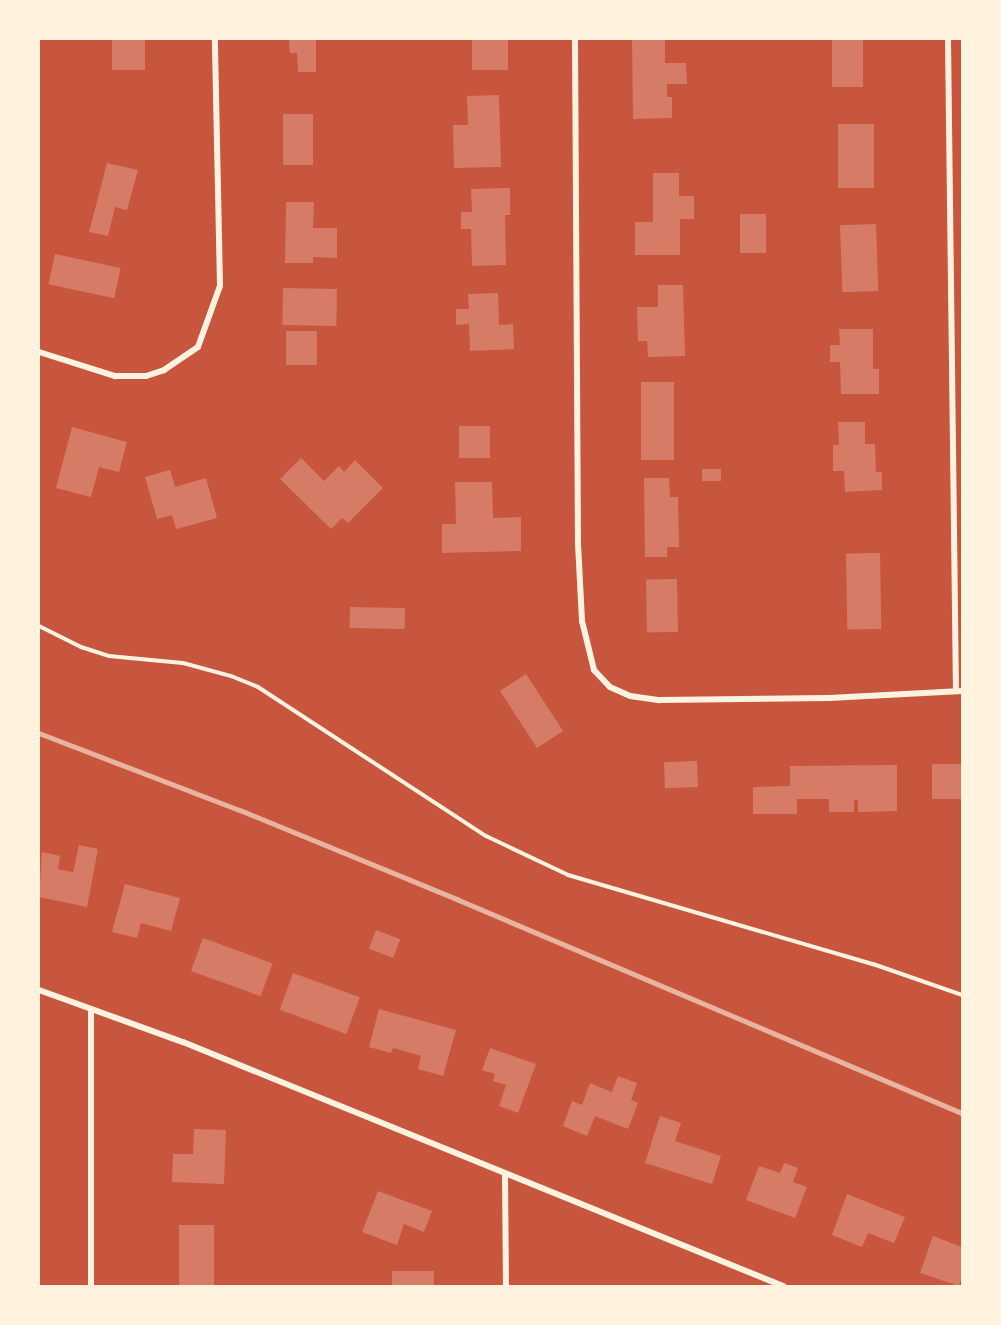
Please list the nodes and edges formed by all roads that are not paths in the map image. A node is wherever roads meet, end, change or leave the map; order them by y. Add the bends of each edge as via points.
1 (215, 39) edge
2 (575, 39) edge
3 (948, 39) edge
4 (39, 352) edge
5 (959, 691) edge
6 (39, 990) edge
7 (91, 1011) junction
8 (505, 1174) junction
9 (92, 1286) edge
10 (506, 1286) edge
11 (783, 1286) edge

1 - 4 street via 220,286 198,346 164,370 146,376 115,376
2 - 5 street via 578,544 582,621 586,646 599,677 630,696 660,700 829,698
3 - 5 street
6 - 7 street
7 - 8 street via 183,1042
7 - 9 street
8 - 10 street
8 - 11 street

